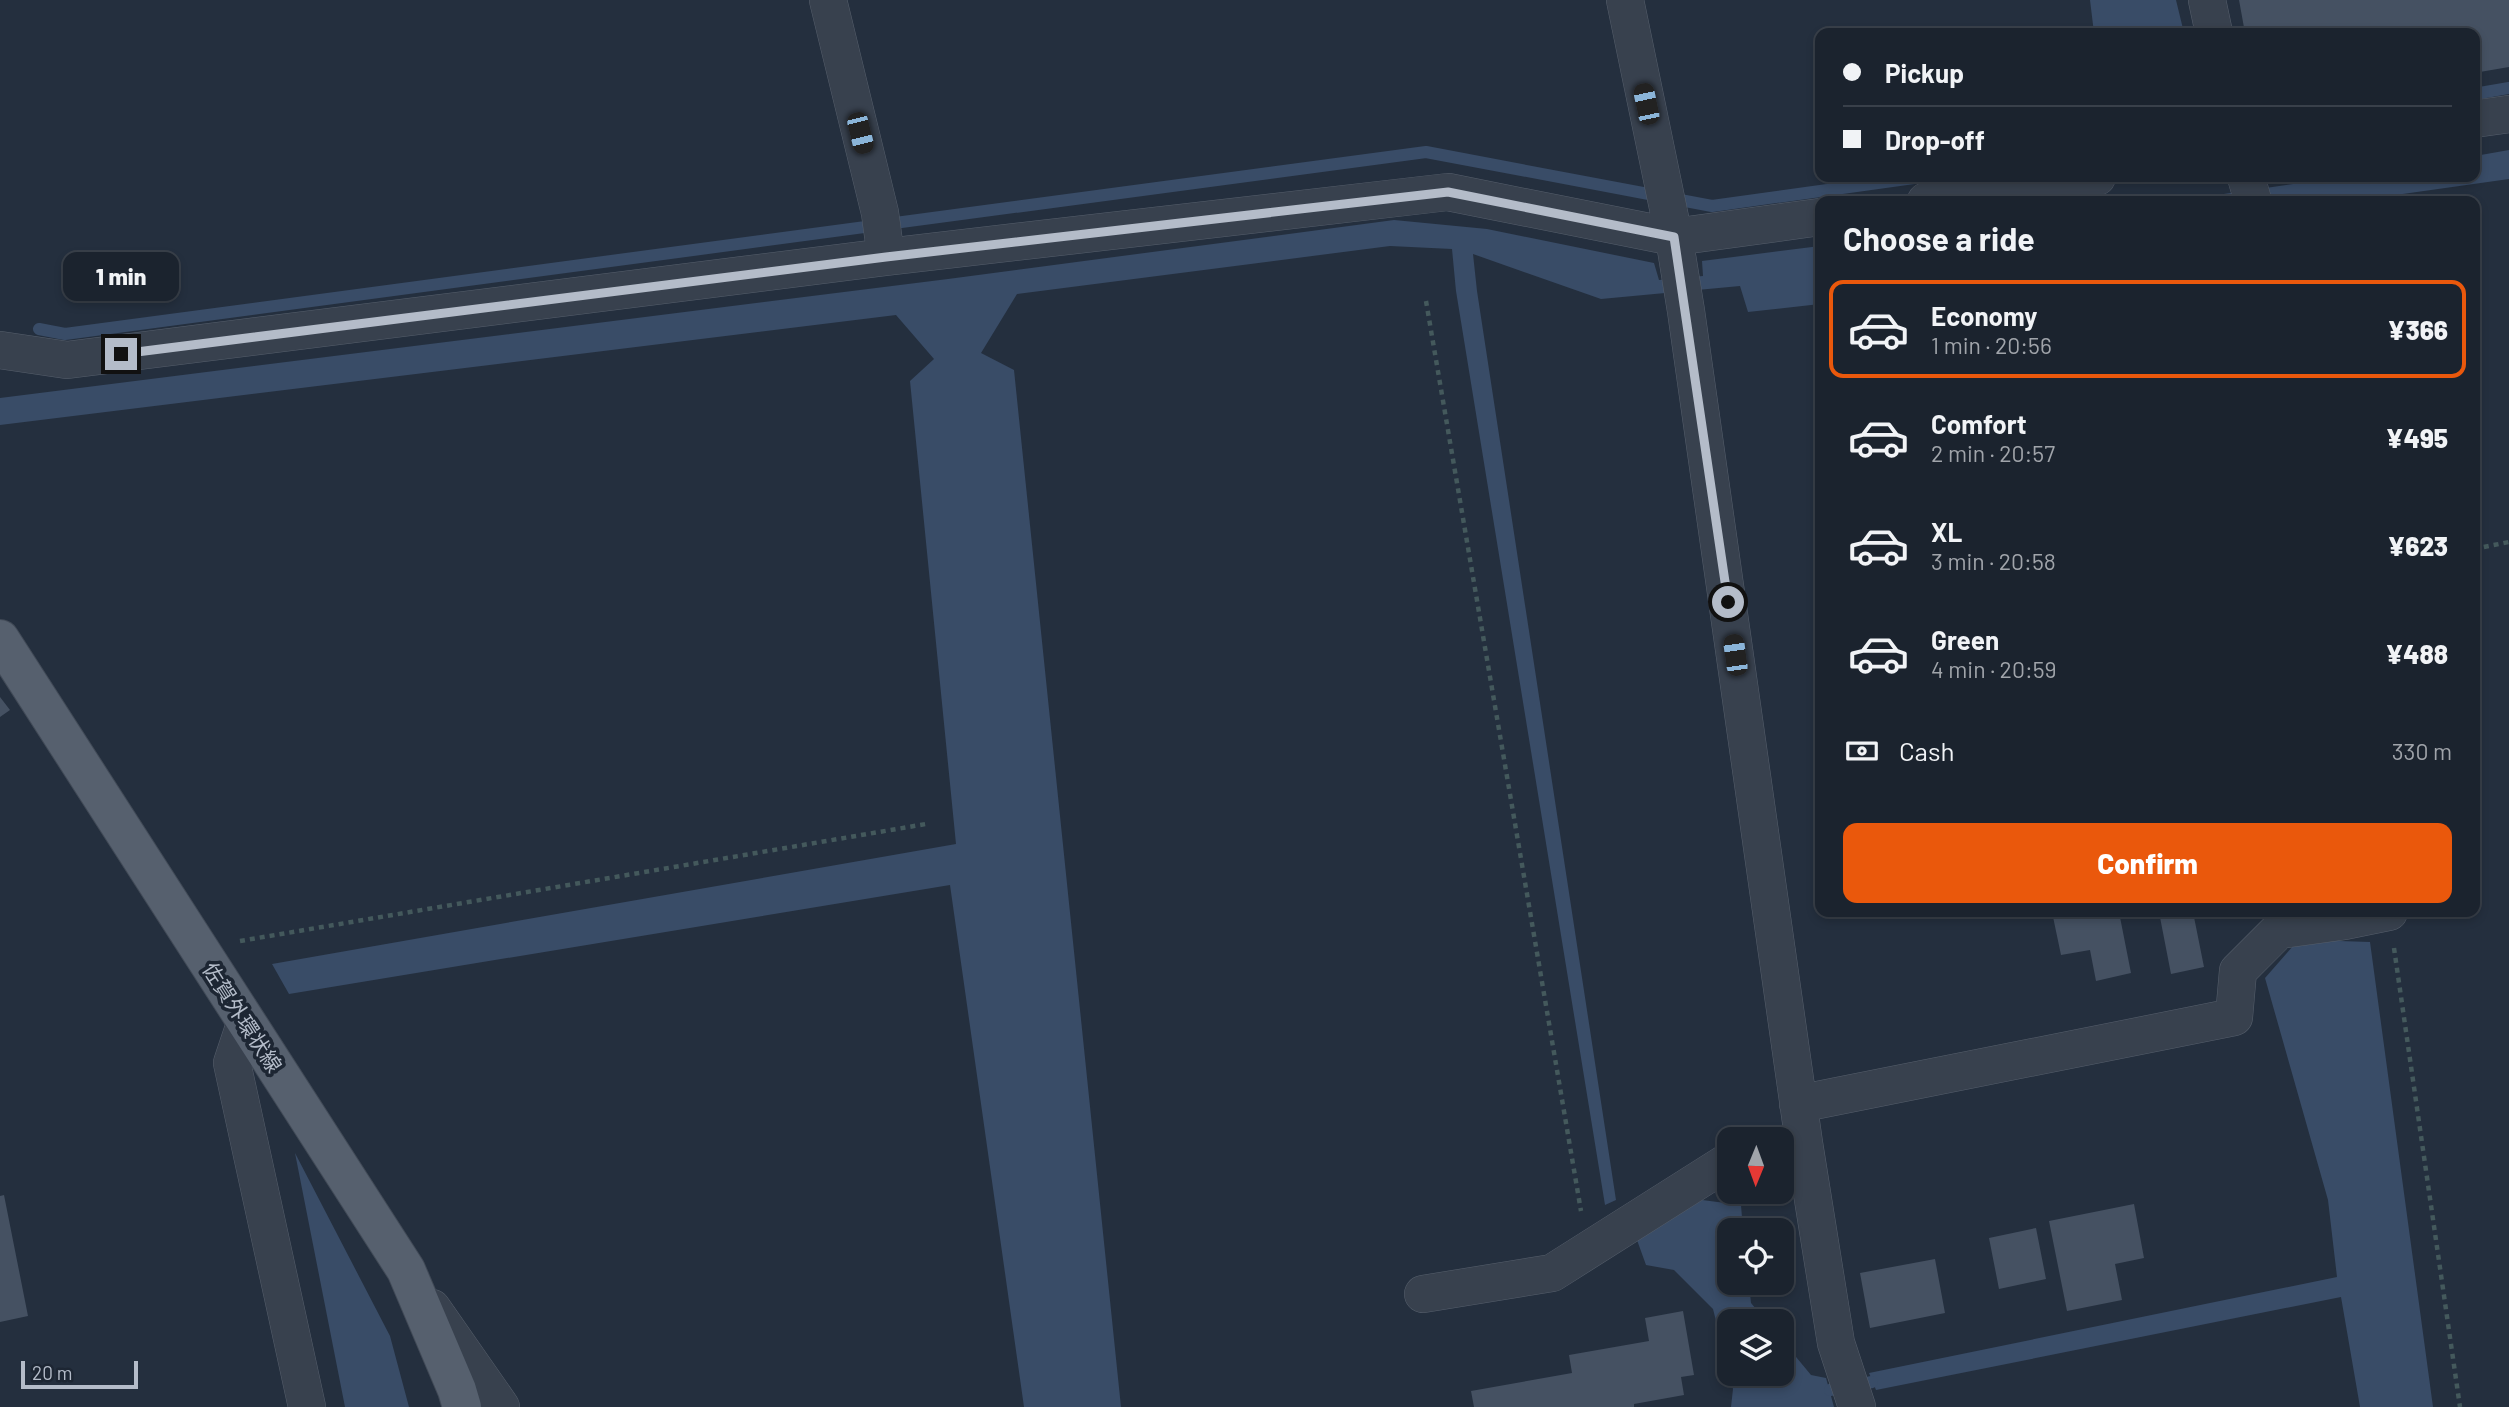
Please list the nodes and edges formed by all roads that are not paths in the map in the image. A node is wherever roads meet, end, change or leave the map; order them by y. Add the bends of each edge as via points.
1 (828, 0) edge
2 (1625, 0) edge
3 (2207, 0) edge
4 (2213, 28) edge
5 (2509, 114) edge
6 (2480, 118) edge
7 (2061, 182) edge
8 (1962, 196) edge
9 (1815, 216) edge
10 (1671, 225) junction
11 (883, 236) junction
12 (0, 350) edge
13 (0, 639) edge
14 (2365, 917) edge
15 (246, 1021) junction
16 (1798, 1104) junction
17 (1794, 1138) edge
18 (1794, 1151) edge
19 (1717, 1169) edge
20 (406, 1270) junction
21 (1423, 1294) dead end
22 (1852, 1391) edge
23 (307, 1407) edge
24 (462, 1407) edge
25 (501, 1407) edge

1 - 11 street
2 - 10 street
3 - 4 street
5 - 6 street
7 - 8 street
9 - 10 street
10 - 11 street via 1448,192
10 - 16 street
11 - 12 street via 67,360
13 - 15 main road, 佐賀外環状線
14 - 16 street via 2278,930 2238,971 2234,1017
15 - 20 main road, 佐賀外環状線
15 - 23 street via 232,1063
16 - 17 street
18 - 22 street via 1836,1343
19 - 21 street via 1552,1273
20 - 24 main road, 佐賀外環状線
20 - 25 street

